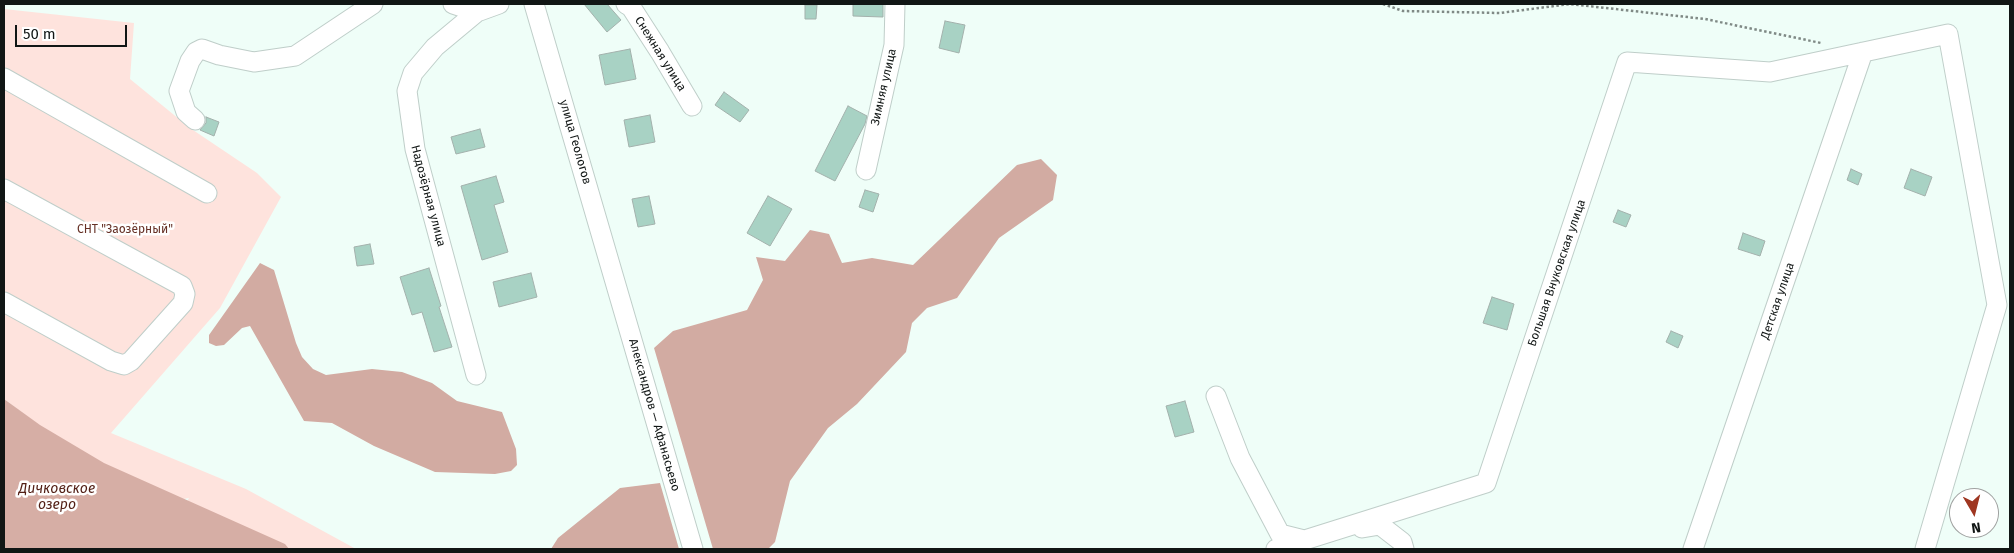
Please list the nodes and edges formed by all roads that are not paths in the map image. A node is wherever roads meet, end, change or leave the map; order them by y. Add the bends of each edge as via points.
1 (373, 4) edge
2 (454, 4) edge
3 (499, 4) edge
4 (534, 4) edge
5 (626, 4) edge
6 (895, 4) edge
7 (477, 12) junction
8 (1864, 52) junction
9 (4, 78) edge
10 (692, 106) dead end
11 (194, 120) dead end
12 (866, 170) dead end
13 (4, 189) edge
14 (207, 193) dead end
15 (615, 280) joint
16 (4, 302) edge
17 (476, 375) dead end
18 (1216, 396) dead end
19 (1305, 540) junction
20 (693, 549) edge
21 (1276, 549) edge
22 (1404, 549) edge
23 (1693, 549) edge
24 (1925, 549) edge

1 - 11 street via 295,56 254,62 202,50 196,52 179,91 186,112
2 - 7 street
3 - 7 street, Надозёрная улица
4 - 15 street, улица Геологов
5 - 10 street, Снежная улица
6 - 12 street, Зимняя улица via 894,45
7 - 17 street, Надозёрная улица via 435,47 413,74 407,91 414,149
8 - 19 street, Большая Внуковская улица via 1770,72 1627,62 1486,483
8 - 23 street, Детская улица
8 - 24 street via 1948,34 1997,304
9 - 14 street
13 - 16 street via 182,286 185,294 183,303 131,362 124,365 111,361
15 - 20 street, Александров — Афанасьево
18 - 19 street via 1240,458 1280,534
19 - 21 street
19 - 22 street via 1317,543 1352,530 1380,525 1402,542

